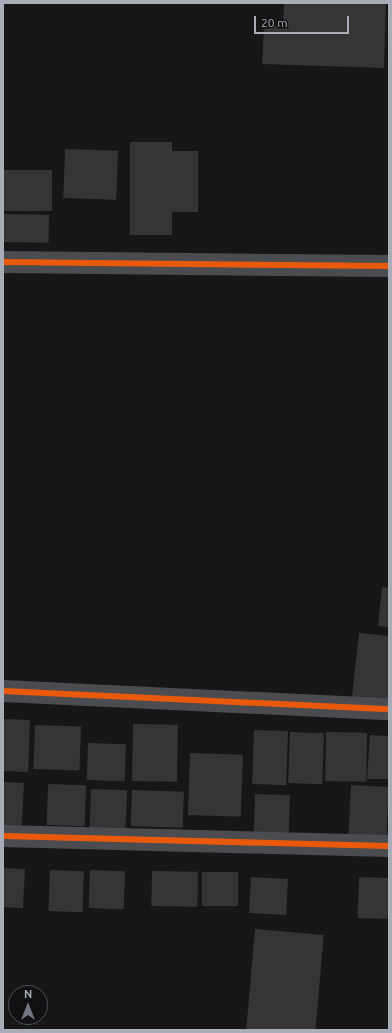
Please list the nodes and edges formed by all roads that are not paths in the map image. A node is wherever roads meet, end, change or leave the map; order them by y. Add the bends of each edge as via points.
1 (3, 262) edge
2 (389, 266) edge
3 (3, 691) edge
4 (389, 709) edge
5 (3, 836) edge
6 (389, 846) edge

1 - 2 street
3 - 4 street
5 - 6 street

